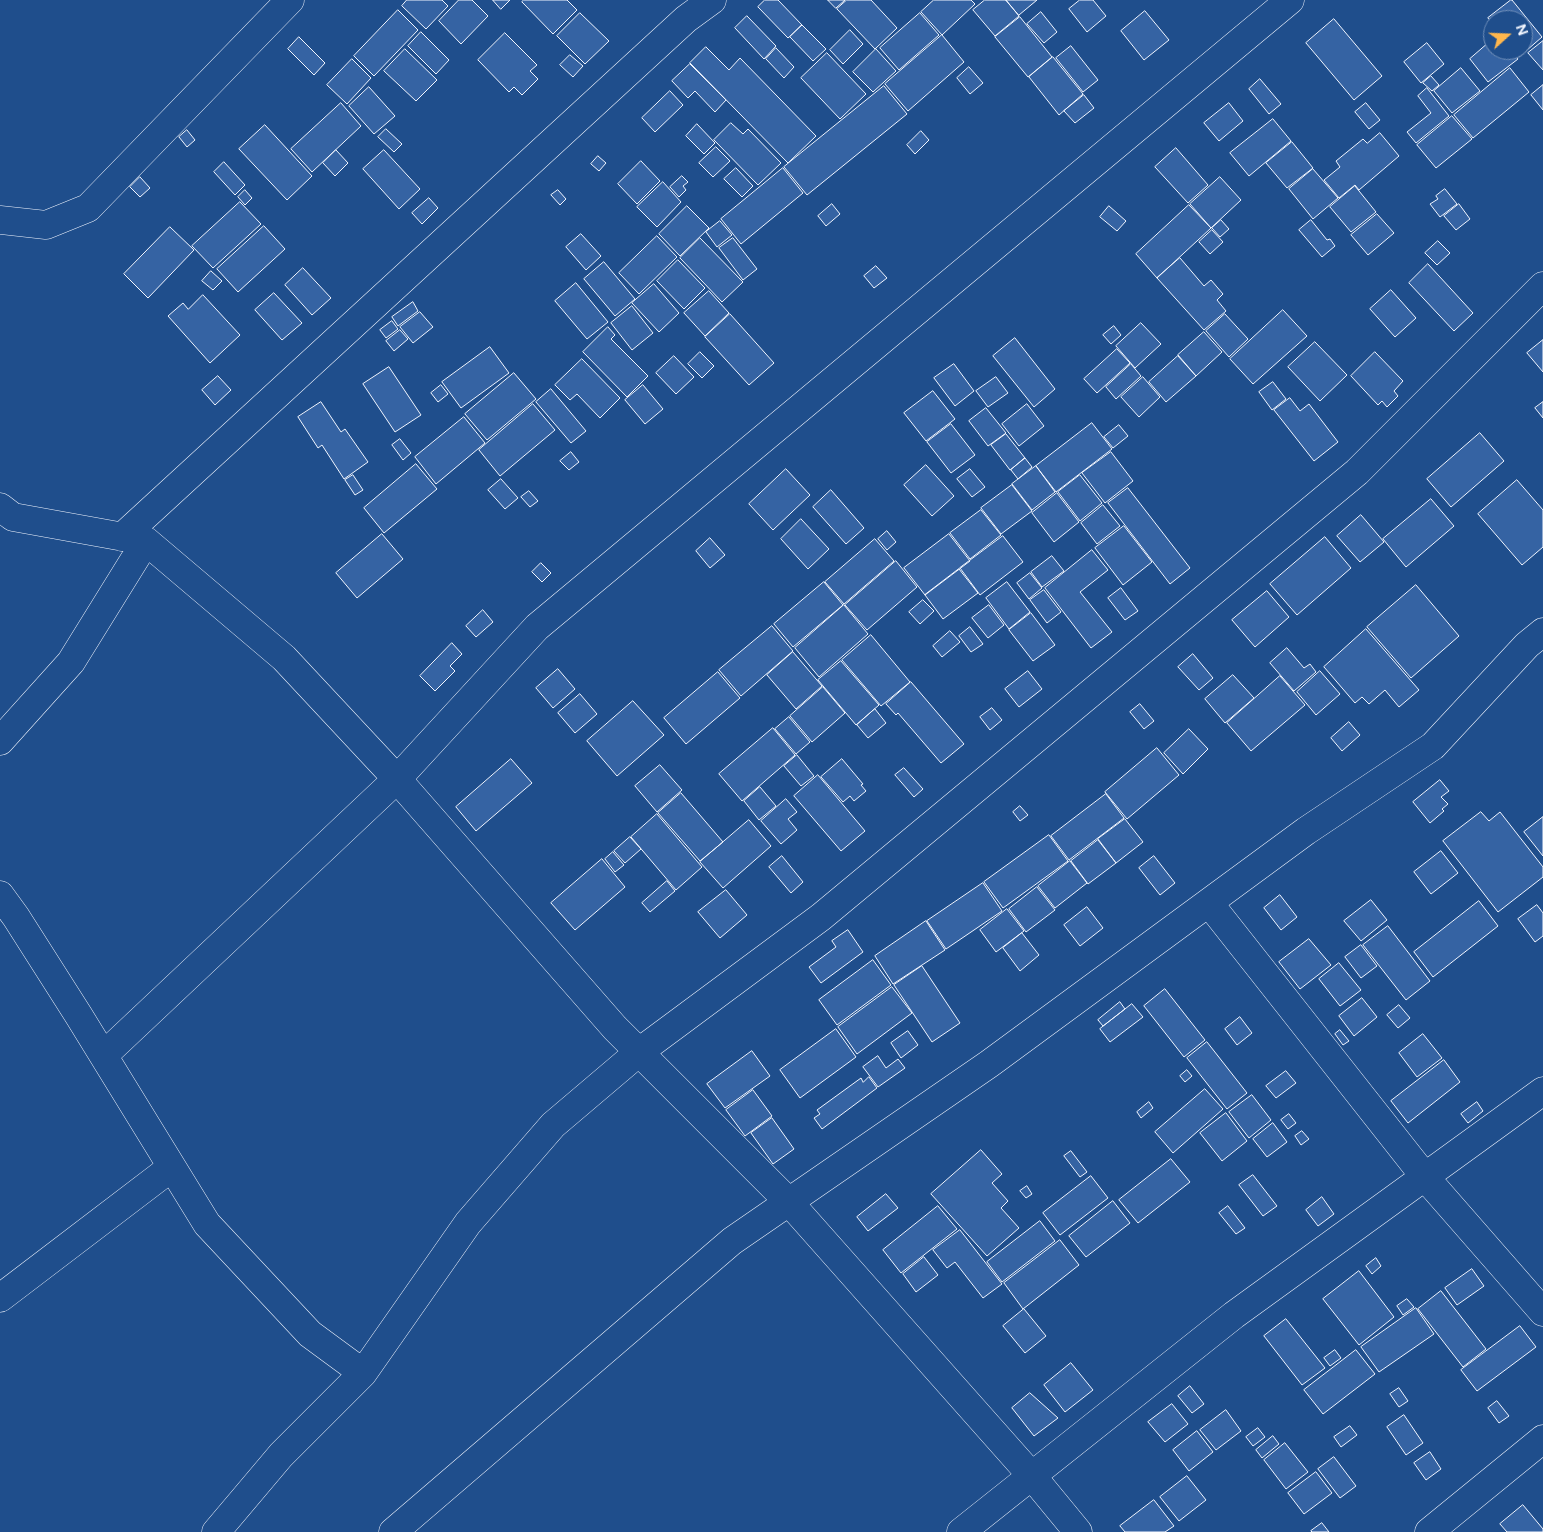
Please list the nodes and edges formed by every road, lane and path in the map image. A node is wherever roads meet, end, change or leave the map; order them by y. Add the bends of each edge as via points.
1 (290, 0) edge
2 (712, 0) edge
3 (1290, 0) edge
4 (0, 220) edge
5 (1543, 286) edge
6 (0, 507) edge
7 (134, 539) junction
8 (1543, 632) edge
9 (0, 741) edge
10 (396, 779) junction
11 (0, 895) edge
12 (1209, 903) junction
13 (639, 1052) junction
14 (104, 1055) junction
15 (1543, 1091) edge
16 (172, 1167) junction
17 (1425, 1177) junction
18 (788, 1202) junction
19 (0, 1298) edge
20 (1543, 1312) edge
21 (363, 1373) junction
22 (1543, 1439) edge
23 (1032, 1476) junction
24 (216, 1532) edge
25 (393, 1532) edge
26 (961, 1532) edge
27 (1078, 1532) edge
28 (1429, 1532) edge

1 - 4 street via 88,208 46,225
2 - 7 street via 686,19
3 - 10 street via 537,627
5 - 13 street via 1357,472 821,917
6 - 7 street via 13,517
7 - 9 street via 71,662
7 - 10 street via 284,658
8 - 12 street via 1433,746 1306,831
10 - 13 street
10 - 14 street
11 - 14 street
12 - 17 street
12 - 18 street via 989,1064
13 - 18 street
13 - 21 street via 553,1125 468,1224
14 - 16 street
15 - 17 street
16 - 19 street
16 - 21 street via 207,1224 310,1334
17 - 20 street
17 - 23 street via 1234,1315
18 - 23 street
18 - 25 street via 732,1241
21 - 24 street via 281,1455
22 - 28 street
23 - 26 street
23 - 27 street

